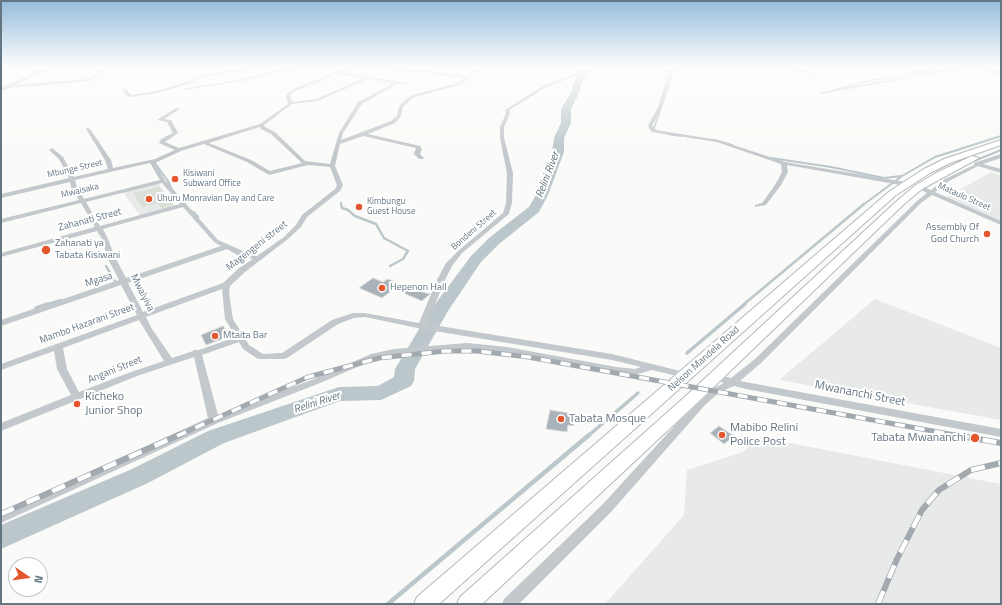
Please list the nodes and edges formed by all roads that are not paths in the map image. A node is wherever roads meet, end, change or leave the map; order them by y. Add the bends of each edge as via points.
1 (288, 96) edge
2 (326, 96) edge
3 (374, 96) edge
4 (414, 96) edge
5 (529, 96) edge
6 (664, 96) edge
7 (290, 103) junction
8 (178, 108) dead end
9 (262, 125) junction
10 (88, 129) dead end
11 (362, 134) junction
12 (1001, 142) edge
13 (206, 143) junction
14 (338, 143) junction
15 (52, 150) dead end
16 (179, 150) junction
17 (1001, 150) edge
18 (1001, 156) edge
19 (421, 158) dead end
20 (154, 160) junction
21 (968, 161) junction
22 (784, 163) junction
23 (307, 164) junction
24 (979, 164) junction
25 (332, 166) junction
26 (111, 170) junction
27 (1001, 171) edge
28 (72, 178) junction
29 (163, 181) junction
30 (1, 188) edge
31 (919, 188) junction
32 (3, 195) edge
33 (82, 200) junction
34 (184, 205) junction
35 (757, 206) dead end
36 (1, 221) edge
37 (1001, 223) edge
38 (99, 228) junction
39 (226, 247) junction
40 (1, 255) edge
41 (258, 258) junction
42 (124, 282) junction
43 (226, 285) junction
44 (143, 316) junction
45 (1, 323) edge
46 (424, 327) junction
47 (240, 339) junction
48 (58, 347) junction
49 (197, 352) junction
50 (169, 361) junction
51 (1, 367) edge
52 (650, 367) junction
53 (685, 375) junction
54 (715, 377) junction
55 (732, 383) junction
56 (77, 397) junction
57 (214, 420) junction
58 (1, 427) edge
59 (1001, 433) edge
60 (1, 518) edge
61 (424, 604) edge
62 (467, 604) edge
63 (509, 604) edge

1 - 7 street
2 - 7 street via 317,100
3 - 14 street via 360,103 341,133
4 - 11 street via 401,107 396,119
5 - 46 street, Bondeni Street via 507,110 502,127 510,173 510,197 506,214 460,252 449,266 441,280
6 - 22 street, Mataulo Street via 650,126 651,129 666,134 718,141
7 - 9 street
8 - 16 street via 158,120 169,121 176,133 162,143
9 - 13 street, Mbunge Street
9 - 23 street
10 - 26 street via 108,160
11 - 14 street
11 - 19 street via 418,147 420,149 417,154
12 - 31 main road, Nelson Mandela Road via 953,158
13 - 16 street, Mbunge Street
13 - 23 street via 249,161 269,173
14 - 25 street
15 - 28 street, Mwalyiva via 61,158
16 - 20 street, Mbunge Street
17 - 21 main road, Nelson Mandela Road
18 - 24 street
20 - 26 street, Mbunge Street
20 - 29 street via 154,168
21 - 24 street
21 - 31 main road, Nelson Mandela Road
22 - 31 street, Mataulo Street
22 - 35 street via 785,172 778,185 764,204
23 - 25 street
24 - 27 street
24 - 31 street via 947,180
25 - 41 street, Magengeni street via 340,185 338,190 304,216 299,226 286,238
26 - 28 street, Mbunge Street
28 - 32 street, Mbunge Street
28 - 33 street, Mwalyiva
29 - 33 street, Mwaisaka
29 - 34 street
30 - 32 street
31 - 37 street, Mataulo Street
31 - 53 main road, Nelson Mandela Road via 872,211
31 - 54 main road, Nelson Mandela Road
31 - 55 street via 897,223 758,361
33 - 36 street, Mwaisaka
33 - 38 street, Mwalyiva
34 - 38 street, Zahanati Street
34 - 39 street via 216,241
38 - 40 street, Zahanati Street
38 - 42 street, Mwalyiva
39 - 41 street
39 - 42 street, Mgasa
41 - 43 street, Magengeni street via 232,277
42 - 44 street, Mwalyiva
42 - 45 street, Mgasa
43 - 44 street, Mambo Hazarani Street
43 - 47 street, Magengeni street via 229,319
44 - 48 street, Mambo Hazarani Street
44 - 50 street, Mwalyiva via 148,329
46 - 47 street, Magengeni street via 374,315 352,316 336,322 284,356 272,358 261,356 246,347
46 - 52 street, Magengeni street via 612,357
47 - 49 street, Angani Street
48 - 51 street, Mambo Hazarani Street
48 - 56 street via 62,369
49 - 50 street, Angani Street
49 - 57 street
50 - 56 street, Angani Street
52 - 53 street, Magengeni street
52 - 57 street via 635,372 616,370 507,350 467,346 394,352 374,356 317,381
53 - 61 main road, Nelson Mandela Road
54 - 55 street, Mwananchi Street
54 - 62 main road, Nelson Mandela Road
55 - 59 street, Mwananchi Street
55 - 63 street via 717,390 702,402 607,508
56 - 58 street, Angani Street
57 - 60 street

